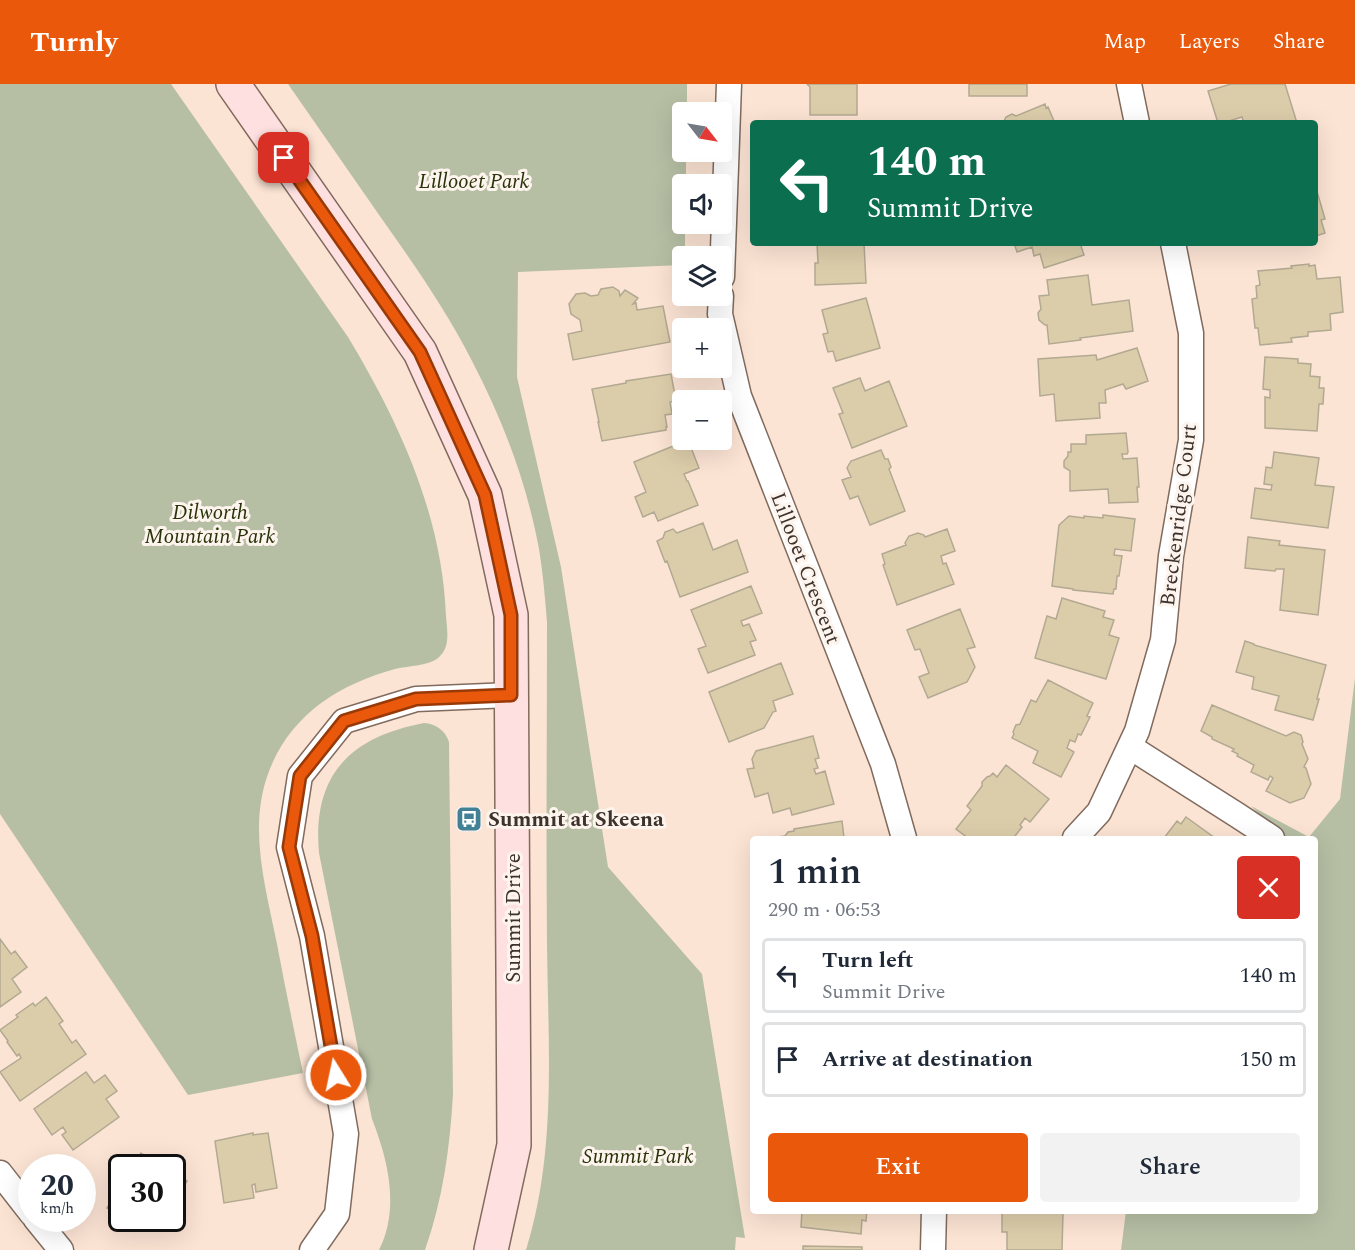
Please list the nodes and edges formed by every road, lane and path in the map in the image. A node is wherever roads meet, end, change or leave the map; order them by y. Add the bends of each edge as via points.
1 (232, 84) edge
2 (729, 84) edge
3 (1129, 84) edge
4 (1136, 120) edge
5 (723, 246) edge
6 (1174, 246) edge
7 (720, 306) edge
8 (511, 695) junction
9 (1130, 747) junction
10 (903, 836) edge
11 (1077, 836) edge
12 (1269, 836) edge
13 (0, 1173) edge
14 (18, 1196) edge
15 (934, 1214) edge
16 (46, 1232) edge
17 (61, 1250) edge
18 (312, 1250) edge
19 (491, 1250) edge
20 (933, 1250) edge

1 - 8 street, Summit Drive via 420,352 485,495 511,615
2 - 5 street
3 - 4 street
6 - 9 street, Breckenridge Court via 1191,333 1191,440 1163,640
7 - 10 street, Lillooet Crescent via 739,396 883,764
8 - 18 street via 416,699 344,721 300,776 289,847 312,936 346,1134 337,1214
8 - 19 street, Summit Drive via 514,1145
9 - 11 street, Breckenridge Court via 1099,812
9 - 12 street
13 - 14 street
15 - 20 street
16 - 17 street

